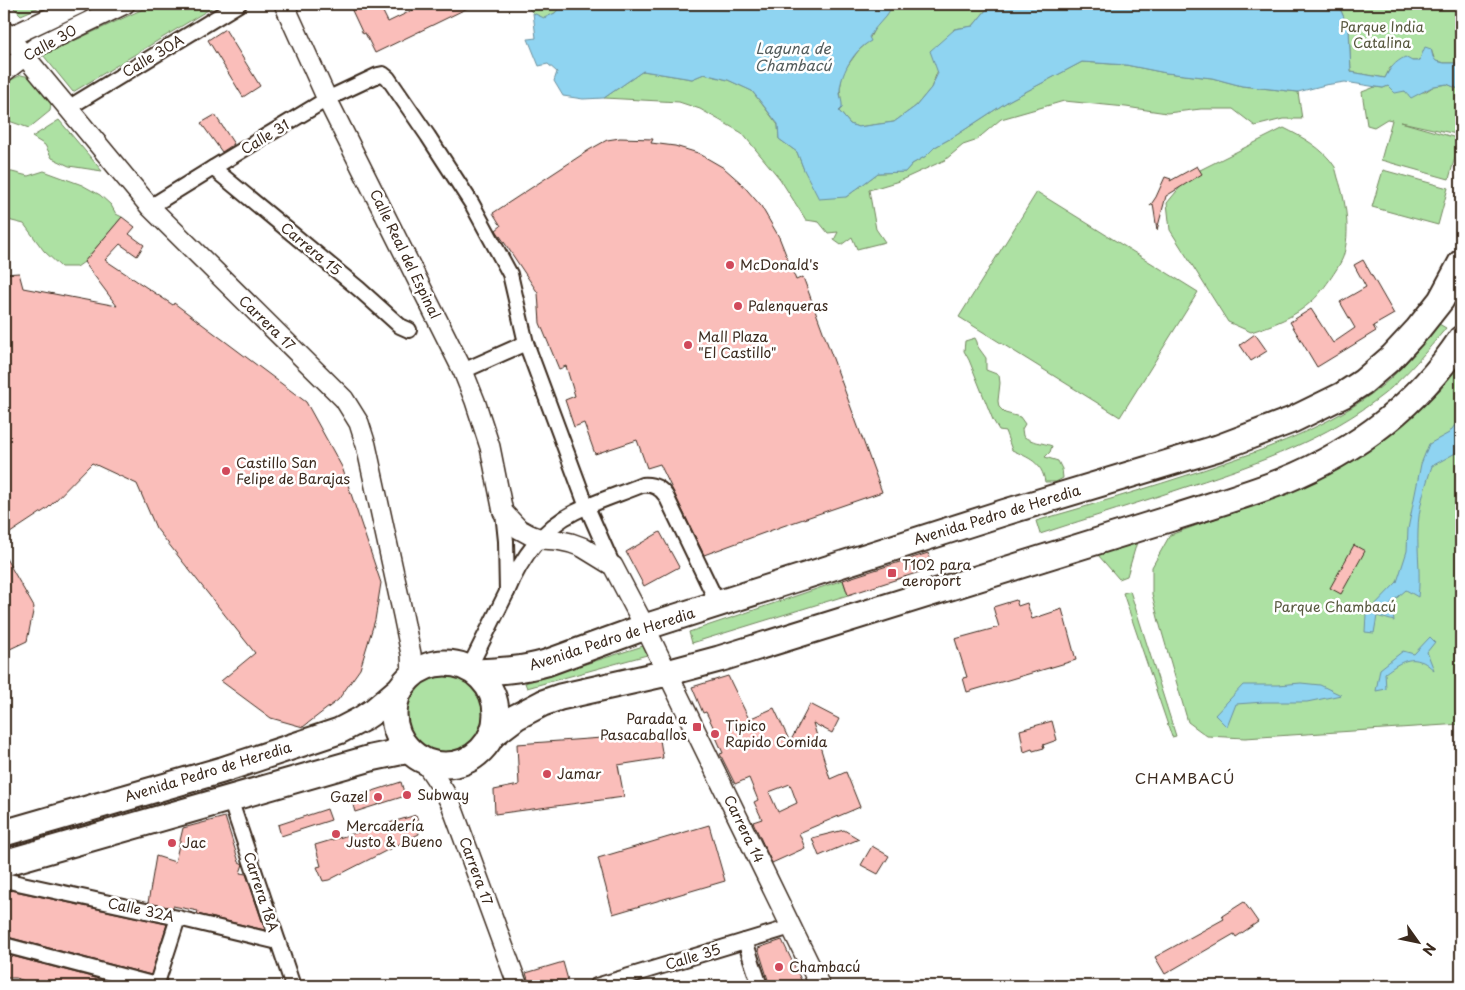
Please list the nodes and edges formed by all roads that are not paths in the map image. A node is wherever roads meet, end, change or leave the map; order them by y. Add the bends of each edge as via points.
1 (80, 4) edge
2 (125, 4) edge
3 (239, 4) edge
4 (284, 4) edge
5 (6, 38) edge
6 (24, 56) junction
7 (4, 72) edge
8 (327, 99) junction
9 (68, 108) junction
10 (213, 168) junction
11 (150, 207) junction
12 (1461, 263) edge
13 (409, 330) dead end
14 (1461, 339) edge
15 (526, 343) junction
16 (463, 371) junction
17 (587, 507) junction
18 (503, 512) junction
19 (541, 538) junction
20 (613, 566) junction
21 (507, 592) junction
22 (718, 604) junction
23 (645, 627) junction
24 (472, 670) junction
25 (667, 673) junction
26 (406, 681) junction
27 (491, 736) junction
28 (416, 756) junction
29 (230, 799) junction
30 (4, 833) edge
31 (4, 863) edge
32 (4, 880) edge
33 (178, 918) junction
34 (791, 927) junction
35 (745, 941) junction
36 (278, 942) junction
37 (4, 945) edge
38 (514, 985) edge
39 (156, 986) edge
40 (293, 986) edge
41 (596, 986) edge
42 (760, 986) edge
43 (820, 986) edge

1 - 5 main road, Calle 30
2 - 6 main road, Calle 30 via 36,47
3 - 9 street, Calle 30A
4 - 8 main road, Calle Real del Espinal
5 - 6 main road, Carrera 17
6 - 7 main road, Calle 30
6 - 9 main road, Carrera 17
8 - 10 street, Calle 31
8 - 15 street, Calle 31 via 378,75 388,78 472,204 510,274
8 - 16 main road, Calle Real del Espinal
9 - 11 main road, Carrera 17
10 - 11 street, Calle 31
10 - 13 street, Carrera 15 via 400,326
11 - 26 main road, Carrera 17 via 344,399 359,423 411,654
12 - 22 highway, Avenida Pedro de Heredia via 1442,300 1392,357 1343,395 1292,420 1218,448
14 - 25 highway via 1430,381 1384,423 1352,447 1284,480 1154,524
15 - 16 street
15 - 17 street
16 - 18 main road, Calle Real del Espinal via 490,447
17 - 19 street, Calle Real del Espinal via 562,520
17 - 20 street
17 - 22 street, Calle Real del Espinal via 642,484 662,490
18 - 19 main road via 519,529
18 - 21 street, Calle Real del Espinal
19 - 20 main road via 582,547
19 - 21 street, Calle Real del Espinal via 524,558
20 - 23 main road
21 - 24 street, Calle Real del Espinal
22 - 23 highway, Avenida Pedro de Heredia
23 - 24 highway, Avenida Pedro de Heredia via 530,667
23 - 25 main road
24 - 26 highway via 455,663 440,663 425,666
24 - 27 highway via 484,681 494,700 495,725
25 - 27 highway via 543,703 516,717
25 - 34 main road, Carrera 14
26 - 28 highway via 394,705 394,723 397,733
26 - 30 highway, Avenida Pedro de Heredia via 374,711 339,731 222,770
27 - 28 highway via 476,754 455,764 439,765
28 - 29 highway via 371,758
28 - 38 main road, Carrera 17 via 451,804
29 - 31 highway
29 - 36 street, Carrera 18A
32 - 33 street, Calle 32A
33 - 36 street, Calle 32A
33 - 39 street
34 - 35 street, Calle 35
34 - 43 main road, Carrera 14
35 - 41 street, Calle 35
35 - 42 street
36 - 40 street, Carrera 18A
37 - 39 street

